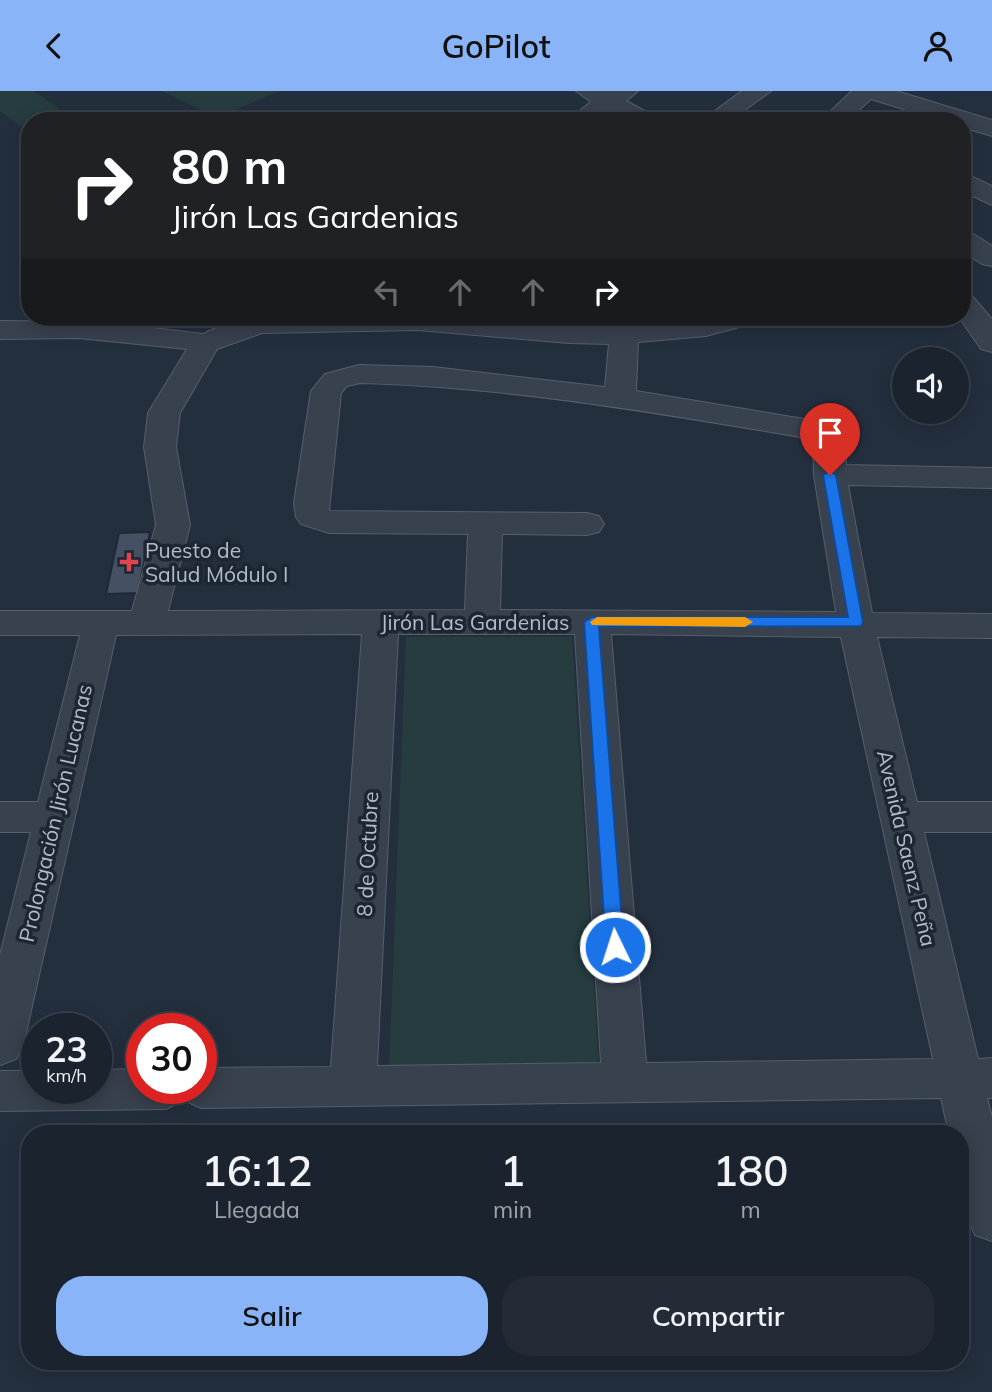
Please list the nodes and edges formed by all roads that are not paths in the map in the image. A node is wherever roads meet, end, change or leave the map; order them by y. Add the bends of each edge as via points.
1 (588, 91) edge
2 (759, 91) edge
3 (868, 91) edge
4 (619, 96) edge
5 (964, 98) dead end
6 (593, 112) edge
7 (636, 112) edge
8 (727, 112) edge
9 (843, 112) edge
10 (939, 112) edge
11 (943, 112) edge
12 (971, 122) edge
13 (992, 128) edge
14 (971, 185) edge
15 (992, 197) edge
16 (971, 245) edge
17 (992, 258) edge
18 (971, 313) edge
19 (252, 326) edge
20 (574, 326) edge
21 (710, 326) edge
22 (0, 330) edge
23 (624, 335) junction
24 (991, 337) edge
25 (206, 343) junction
26 (620, 398) junction
27 (830, 475) junction
28 (992, 478) edge
29 (485, 523) junction
30 (587, 524) dead end
31 (101, 622) junction
32 (147, 622) junction
33 (381, 622) junction
34 (482, 622) junction
35 (592, 622) junction
36 (856, 622) junction
37 (0, 623) edge
38 (992, 626) edge
39 (0, 817) edge
40 (54, 817) junction
41 (900, 817) junction
42 (992, 817) edge
43 (0, 1046) edge
44 (976, 1078) edge
45 (625, 1083) junction
46 (353, 1086) junction
47 (217, 1088) edge
48 (126, 1089) edge
49 (0, 1091) edge
50 (992, 1219) edge

1 - 4 street
2 - 8 street
3 - 9 street
3 - 10 street
4 - 6 street
4 - 7 street
5 - 11 street
12 - 13 street
14 - 15 street
16 - 17 street
18 - 24 street
19 - 25 street
20 - 23 street
21 - 23 street
22 - 25 street via 132,331
23 - 26 street
25 - 32 street via 164,413 160,447 173,525
26 - 27 street, Avenida Saenz Peña via 829,432
26 - 29 street via 433,376 359,374 336,380 326,391 313,517 329,522
27 - 28 street
27 - 36 street, Avenida Saenz Peña
29 - 30 street
29 - 34 street
31 - 32 street, Jirón Las Gardenias
31 - 37 street, Jirón Las Gardenias
31 - 40 street, Prolongación Jirón Lucanas
32 - 33 street, Jirón Las Gardenias
33 - 34 street, Jirón Las Gardenias
33 - 46 street, 8 de Octubre
34 - 35 street, Jirón Las Gardenias
35 - 36 street, Jirón Las Gardenias
35 - 45 street
36 - 38 street, Jirón Las Gardenias
36 - 41 street, Avenida Saenz Peña
39 - 40 street
40 - 43 street, Prolongación Jirón Lucanas
41 - 42 street
41 - 44 street, Avenida Saenz Peña
44 - 45 street
44 - 50 street, Avenida Saenz Peña
45 - 46 street
46 - 47 street
48 - 49 street

